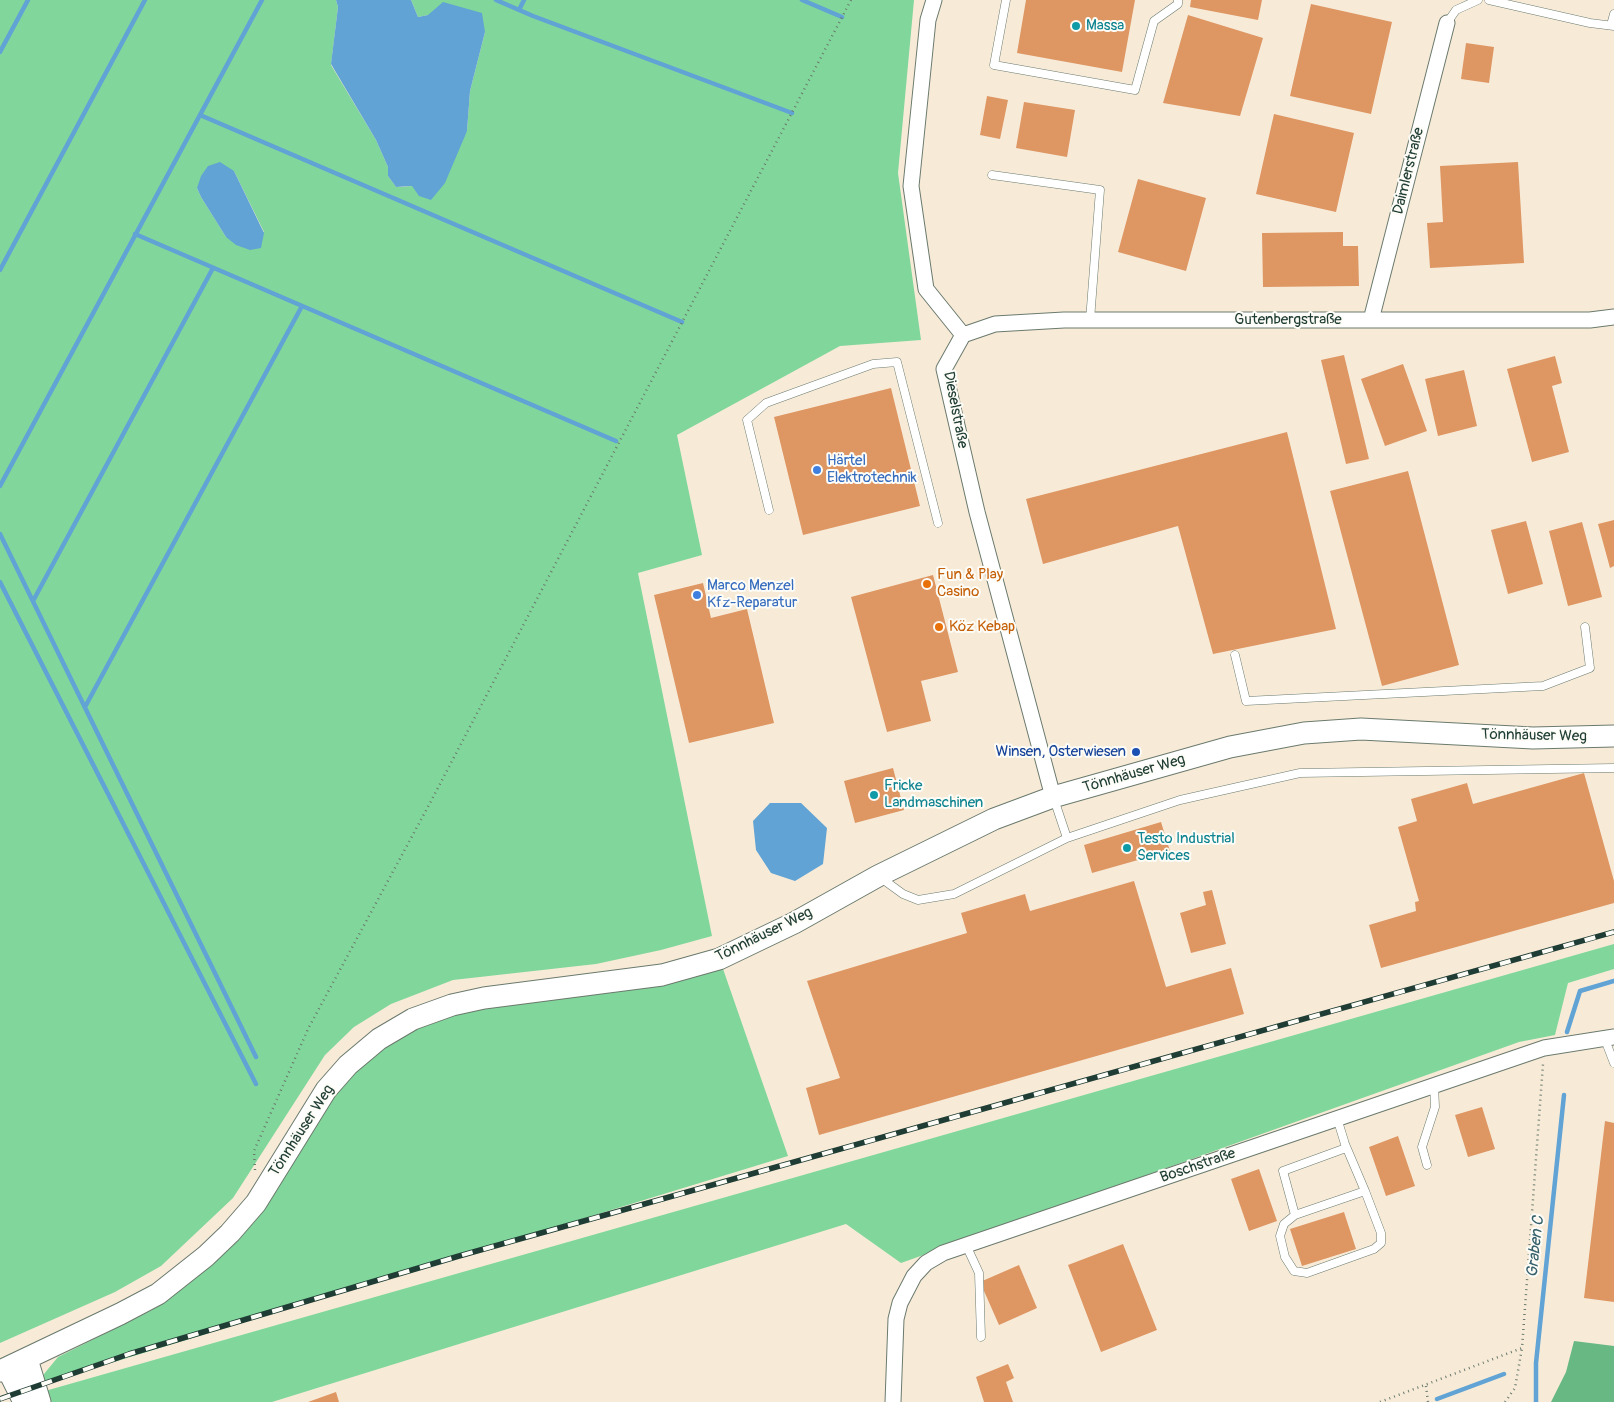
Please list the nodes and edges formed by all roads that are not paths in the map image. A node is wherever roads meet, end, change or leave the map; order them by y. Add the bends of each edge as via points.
1 (934, 0) edge
2 (1006, 0) edge
3 (1178, 0) edge
4 (1478, 0) edge
5 (1489, 0) edge
6 (1614, 14) edge
7 (1447, 22) joint
8 (1613, 25) edge
9 (992, 175) dead end
10 (1614, 317) edge
11 (1090, 320) junction
12 (1372, 320) junction
13 (963, 335) junction
14 (769, 510) dead end
15 (938, 523) dead end
16 (1585, 627) dead end
17 (1235, 654) dead end
18 (1614, 736) edge
19 (1614, 768) edge
20 (1053, 797) junction
21 (1067, 838) junction
22 (878, 876) junction
23 (1609, 1037) edge
24 (1614, 1063) edge
25 (1434, 1085) junction
26 (1336, 1118) junction
27 (1346, 1148) junction
28 (1427, 1165) dead end
29 (1365, 1191) junction
30 (1295, 1215) junction
31 (966, 1245) junction
32 (981, 1338) dead end
33 (26, 1360) junction
34 (4, 1369) edge
35 (24, 1402) edge
36 (40, 1402) edge
37 (893, 1402) edge

1 - 13 street via 928,20 912,186 926,289
2 - 3 lane via 994,65 1135,90 1154,21 1178,4
4 - 7 lane via 1456,10
5 - 8 lane via 1590,23
6 - 8 lane
7 - 12 street, Daimlerstraße
9 - 11 lane via 1100,190
10 - 12 street, Gutenbergstraße via 1590,320
11 - 12 street, Gutenbergstraße
11 - 13 street, Gutenbergstraße via 995,324
13 - 20 street, Dieselstraße via 944,369 977,512
14 - 15 lane via 746,420 766,403 873,364 897,362
16 - 17 lane via 1590,668 1543,686 1246,701
18 - 20 main road, Tönnhäuser Weg via 1533,738 1361,729 1304,733 1230,747
19 - 21 lane via 1300,772 1180,800
20 - 21 lane
20 - 22 main road, Tönnhäuser Weg via 994,819
21 - 22 lane via 954,894 918,900 903,894
22 - 33 main road, Tönnhäuser Weg via 794,923 719,959 662,975 484,998 413,1018 379,1039 348,1065 332,1084 256,1203 206,1256 158,1294
23 - 24 lane
23 - 25 street, Boschstraße via 1544,1048
25 - 26 street, Boschstraße
25 - 28 lane via 1435,1107 1422,1147
26 - 27 lane
26 - 31 street, Boschstraße
27 - 29 lane
27 - 30 lane via 1283,1171
29 - 30 lane
29 - 30 lane via 1381,1232 1381,1243 1374,1249 1307,1274 1294,1271 1285,1257 1280,1236 1284,1224
31 - 32 lane via 980,1273
31 - 37 street, Boschstraße via 943,1252 926,1263 914,1276 900,1303 896,1319
33 - 34 main road, Tönnhäuser Weg
33 - 36 main road
34 - 35 main road

